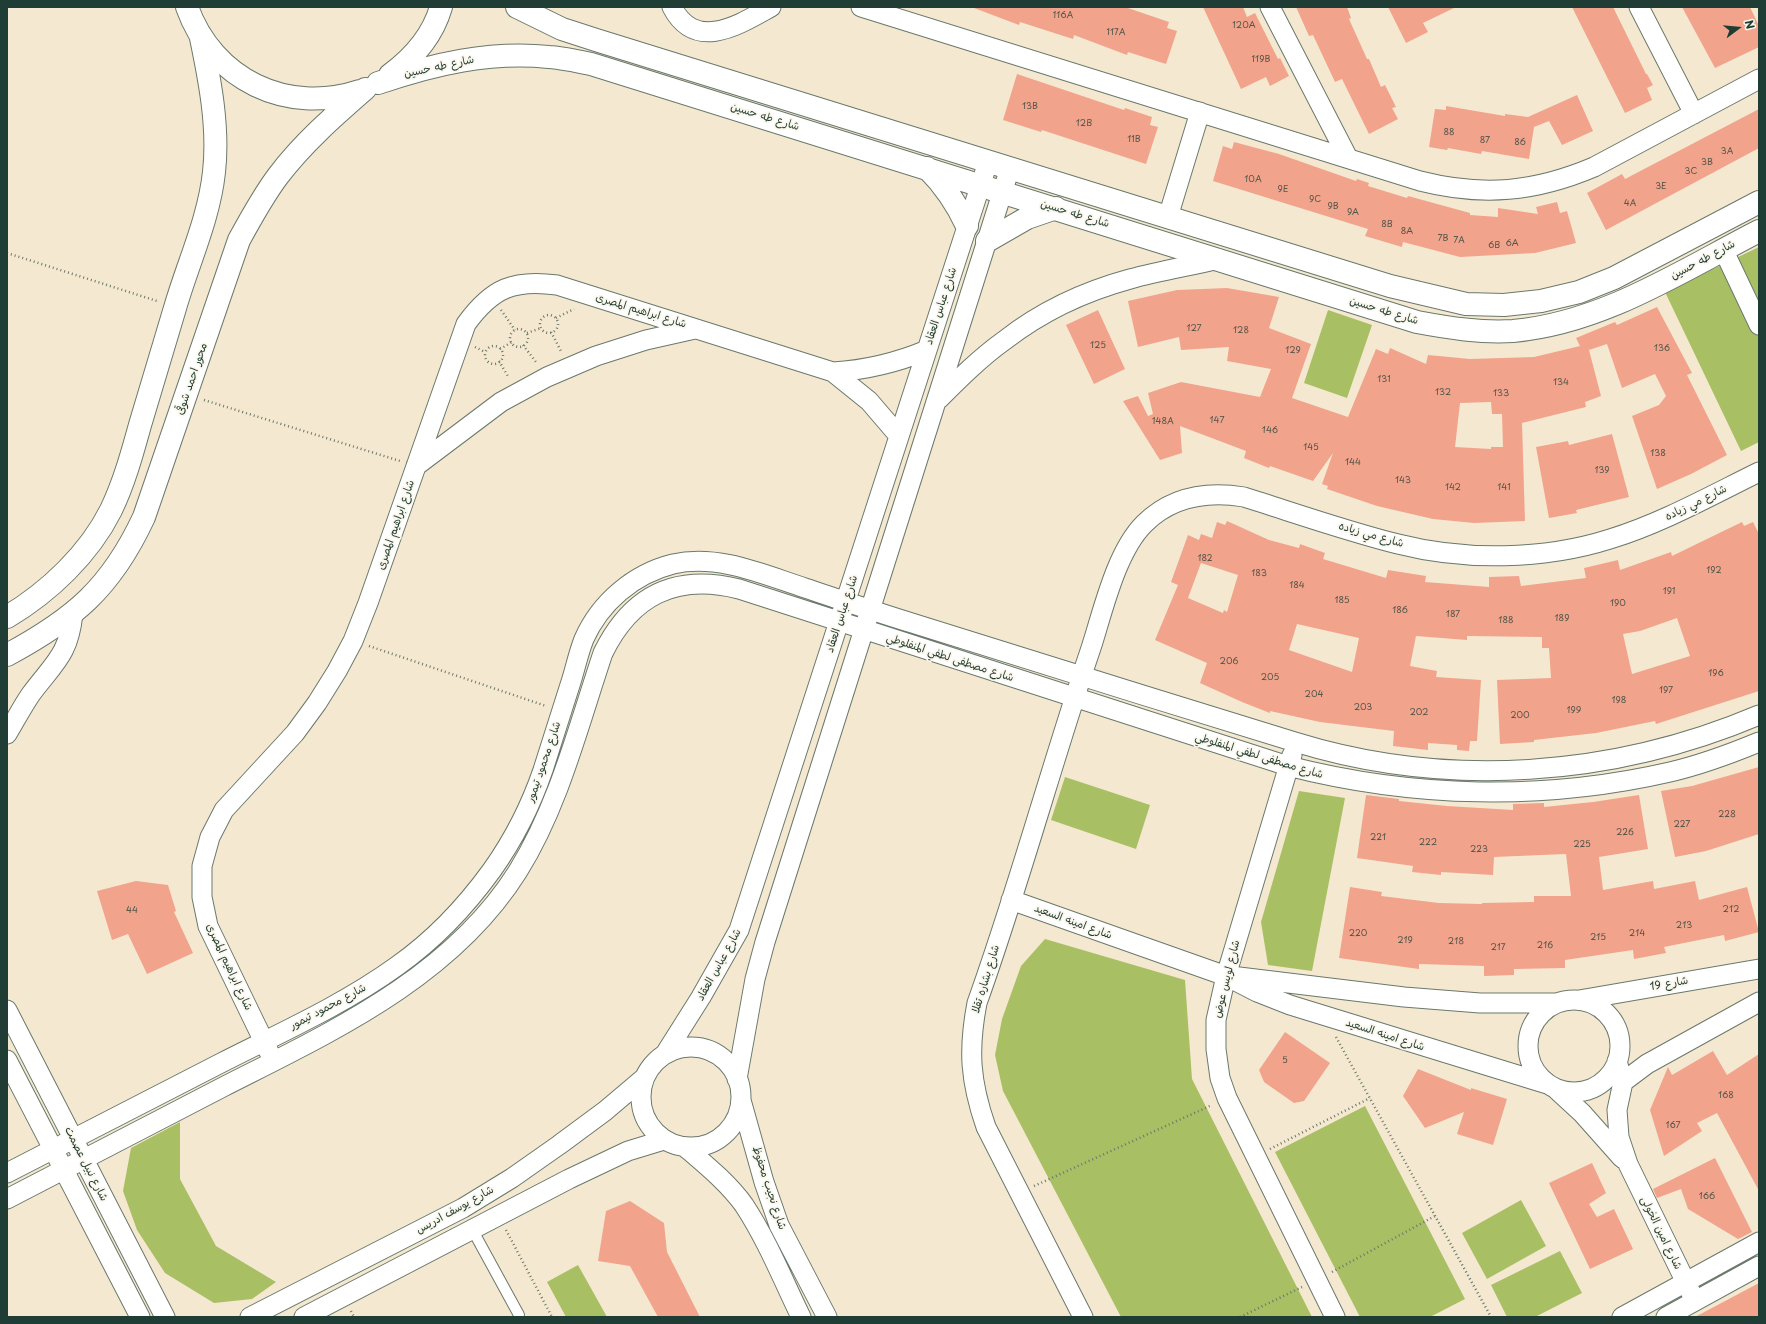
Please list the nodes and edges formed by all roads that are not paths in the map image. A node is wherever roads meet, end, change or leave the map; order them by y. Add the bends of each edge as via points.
1 (187, 7) edge
2 (441, 7) edge
3 (517, 7) edge
4 (672, 7) edge
5 (771, 7) edge
6 (861, 7) edge
7 (1270, 7) edge
8 (1639, 7) edge
9 (201, 38) junction
10 (1759, 80) edge
11 (372, 86) junction
12 (1200, 112) junction
13 (1694, 114) junction
14 (1348, 158) junction
15 (988, 162) junction
16 (926, 167) junction
17 (1010, 168) junction
18 (981, 184) junction
19 (1003, 191) junction
20 (1759, 202) edge
21 (1056, 208) junction
22 (1168, 217) junction
23 (967, 226) junction
24 (1759, 231) edge
25 (987, 241) junction
26 (1723, 249) junction
27 (1219, 259) junction
28 (1759, 325) edge
29 (697, 329) junction
30 (927, 350) junction
31 (833, 372) junction
32 (937, 401) junction
33 (899, 436) junction
34 (416, 466) junction
35 (1759, 472) edge
36 (846, 602) junction
37 (870, 610) junction
38 (73, 613) junction
39 (7, 617) edge
40 (839, 622) junction
41 (864, 630) junction
42 (7, 655) edge
43 (1081, 676) junction
44 (1075, 698) junction
45 (1759, 715) edge
46 (7, 734) edge
47 (552, 740) junction
48 (1295, 742) junction
49 (1759, 742) edge
50 (572, 747) junction
51 (1288, 766) junction
52 (1011, 900) junction
53 (1759, 969) edge
54 (1226, 976) junction
55 (1578, 1000) junction
56 (1759, 1002) edge
57 (1555, 1003) junction
58 (7, 1010) edge
59 (264, 1041) junction
60 (665, 1054) junction
61 (7, 1060) edge
62 (274, 1061) junction
63 (1617, 1062) junction
64 (644, 1078) junction
65 (737, 1079) junction
66 (1623, 1082) junction
67 (1602, 1083) junction
68 (1552, 1087) junction
69 (740, 1099) junction
70 (73, 1139) junction
71 (664, 1140) junction
72 (685, 1147) junction
73 (53, 1149) junction
74 (84, 1159) junction
75 (1628, 1164) junction
76 (64, 1170) junction
77 (7, 1173) edge
78 (7, 1199) edge
79 (472, 1229) junction
80 (1759, 1242) edge
81 (1759, 1266) edge
82 (1685, 1282) junction
83 (1695, 1301) junction
84 (519, 1315) dead end
85 (140, 1317) edge
86 (165, 1317) edge
87 (250, 1317) edge
88 (304, 1317) edge
89 (801, 1317) edge
90 (827, 1317) edge
91 (1083, 1317) edge
92 (1335, 1317) edge
93 (1622, 1317) edge
94 (1666, 1317) edge

1 - 9 street
2 - 11 street via 424,43 403,66
3 - 15 street via 568,31
4 - 5 street via 677,16 691,26 699,30 716,32 732,28
6 - 12 street
7 - 14 street
8 - 13 street
9 - 11 street, شارع طه حسين via 220,60 242,78 267,91 295,98 324,99 352,94
9 - 39 street via 216,134 214,172 206,210 124,481 93,539 72,565 48,588
10 - 13 street
11 - 16 street, شارع طه حسين via 420,69 462,60 505,56 548,57 591,64
11 - 38 street, محور احمد شوقى via 334,116 304,145 257,207 239,240 153,493 133,541 104,584
12 - 14 street
12 - 22 street
13 - 14 street via 1594,167 1548,184 1524,188 1482,191 1440,186
15 - 17 street
15 - 18 street, شارع عباس العقاد
16 - 18 street, شارع طه حسين
16 - 23 street via 954,200
17 - 19 street
17 - 22 street
18 - 19 street, شارع طه حسين
18 - 23 street, شارع عباس العقاد
19 - 21 street, شارع طه حسين
19 - 25 street
20 - 22 street via 1614,278 1578,292 1542,301 1504,305 1466,304 1428,296
21 - 25 street via 1020,221
21 - 27 street, شارع طه حسين
23 - 30 street, شارع عباس العقاد
24 - 26 street, شارع طه حسين
25 - 32 street
26 - 27 street, شارع طه حسين via 1606,309 1544,327 1512,331 1448,328 1417,322
26 - 28 street
27 - 32 street via 1130,279 1087,294 1045,314 1006,339 970,368
29 - 31 street, شارع ابراهيم المصرى
29 - 34 street via 646,340 596,356 547,377 501,402
29 - 34 street, شارع ابراهيم المصرى via 558,285 536,282 515,285 479,306 466,324
30 - 31 street, شارع ابراهيم المصرى via 909,358 872,368
30 - 33 street, شارع عباس العقاد
31 - 33 street, شارع ابراهيم المصرى via 869,401
32 - 37 street
33 - 36 street, شارع عباس العقاد
34 - 59 street, شارع ابراهيم المصرى via 368,603 353,641 337,671 295,733 224,810 210,837 202,866 202,897 208,926
35 - 43 street, شارع مي زياده via 1649,526 1608,540 1567,549 1525,554 1482,555 1440,552 1398,544 1244,497 1223,494 1201,495 1180,500 1161,510 1130,540 1120,560
36 - 37 street, شارع محمود تيمور
36 - 40 street, شارع عباس العقاد
36 - 47 street, شارع محمود تيمور via 720,562 695,561 671,565 648,573 627,585 609,601 594,620 583,643
37 - 41 street
37 - 43 street, شارع مصطفى لطفي المنفلوطي
38 - 42 street, محور احمد شوقى via 39,638
38 - 46 street via 67,645 31,694
40 - 41 street, شارع محمود تيمور
40 - 50 street, شارع محمود تيمور via 719,584 684,585 658,594 640,604 624,618 612,635 603,653
40 - 60 street, شارع عباس العقاد via 739,930
41 - 44 street, شارع مصطفى لطفي المنفلوطي
41 - 65 street via 754,979
43 - 44 street, شارع بشاره تقلا
43 - 48 street, شارع مصطفى لطفي المنفلوطي
44 - 51 street, شارع مصطفى لطفي المنفلوطي
44 - 52 street, شارع بشاره تقلا
45 - 48 street, شارع مصطفى لطفي المنفلوطي via 1701,737 1661,748 1620,758 1538,769 1455,770 1414,767 1332,753
47 - 50 street
47 - 59 street, شارع محمود تيمور via 529,806 513,837 495,866 451,920 398,966 369,985
48 - 51 street, شارع لويس عوض
49 - 51 street, شارع مصطفى لطفي المنفلوطي via 1686,768 1629,781 1523,792 1475,792 1379,785
50 - 62 street, شارع محمود تيمور via 536,840 517,873 468,933 440,959 382,1001 320,1038
51 - 54 street, شارع لويس عوض
52 - 54 street, شارع امينه السعيد
52 - 91 street, شارع بشاره تقلا via 977,1003 970,1053 972,1078 986,1127
53 - 55 street, شارع 19
54 - 57 street, شارع امينه السعيد via 1404,997 1480,1003
54 - 68 street, شارع امينه السعيد via 1277,1000
54 - 92 street, شارع لويس عوض via 1216,1020 1216,1050 1226,1098
55 - 57 street
55 - 63 street via 1590,1002 1600,1008 1616,1026 1620,1044
56 - 66 street via 1647,1064
57 - 68 street via 1536,1018 1527,1042 1532,1066 1538,1076
58 - 70 street, شارع نبيل عصمت
59 - 62 street, شارع ابراهيم المصرى
59 - 70 street, شارع محمود تيمور
60 - 64 street via 656,1060
60 - 65 street via 680,1047 696,1046 712,1051 725,1060
61 - 73 street, شارع نبيل عصمت
62 - 74 street, شارع محمود تيمور
63 - 66 street
63 - 67 street
64 - 71 street via 640,1092 641,1107 646,1121
64 - 87 street, شارع يوسف ادريس via 605,1111 512,1178 462,1208
65 - 69 street
66 - 67 street
66 - 75 street, شارع امين الخولى via 1617,1110 1619,1138
67 - 68 street via 1580,1092 1568,1092
68 - 75 street, شارع امين الخولى via 1606,1138
69 - 72 street via 735,1122 719,1139 697,1147
69 - 90 street, شارع نجيب محفوظ via 779,1225
70 - 73 street, شارع محمود تيمور
70 - 74 street, شارع نبيل عصمت
71 - 72 street
71 - 79 street via 628,1151
72 - 89 street, شارع نجيب محفوظ via 727,1185 743,1205
73 - 76 street, شارع نبيل عصمت
73 - 77 street, شارع محمود تيمور
74 - 76 street, شارع محمود تيمور
74 - 86 street, شارع نبيل عصمت
75 - 82 street, شارع امين الخولى
76 - 78 street, شارع محمود تيمور
76 - 85 street, شارع نبيل عصمت
79 - 84 lane
79 - 88 street
80 - 82 street
81 - 83 street
82 - 83 street, شارع امين الخولى
82 - 93 street
83 - 94 street

